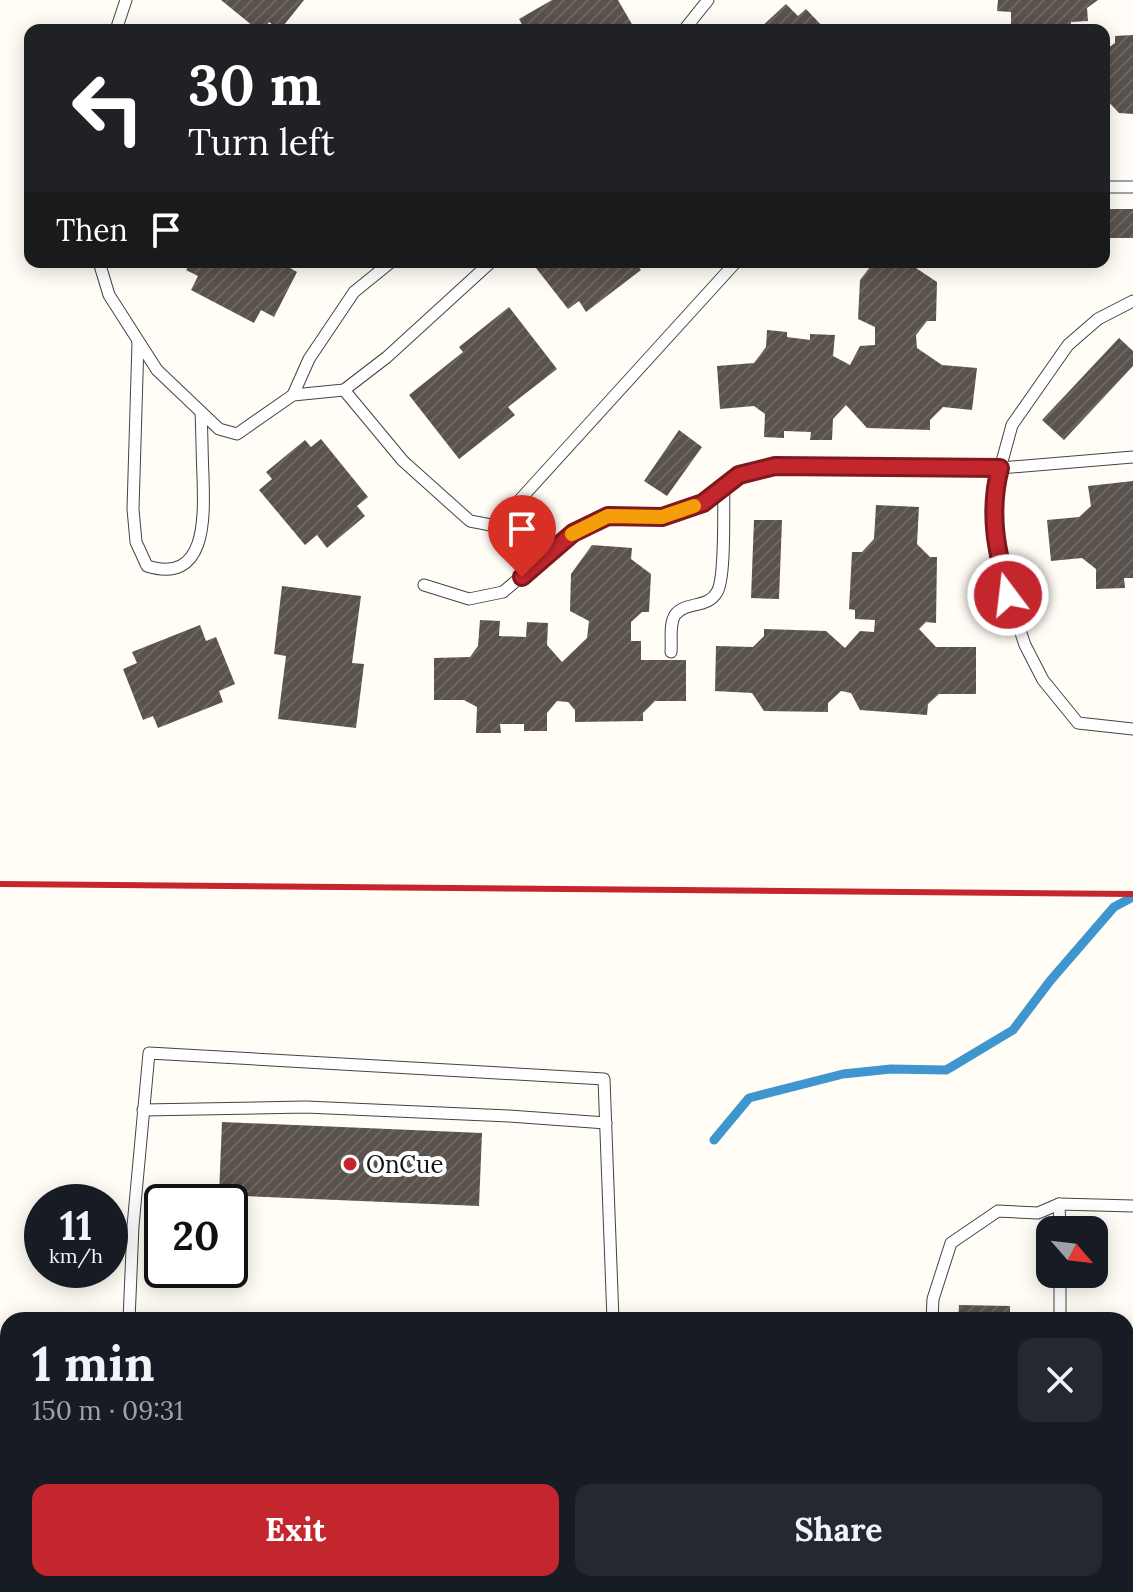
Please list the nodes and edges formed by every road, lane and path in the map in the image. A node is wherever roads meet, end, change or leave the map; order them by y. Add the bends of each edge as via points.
1 (126, 0) edge
2 (708, 0) edge
3 (118, 24) edge
4 (689, 24) edge
5 (1110, 187) edge
6 (1133, 187) edge
7 (101, 268) edge
8 (384, 268) edge
9 (484, 268) edge
10 (731, 268) edge
11 (1133, 301) edge
12 (138, 342) junction
13 (344, 390) junction
14 (293, 395) junction
15 (201, 412) junction
16 (1133, 457) edge
17 (1000, 468) junction
18 (724, 487) junction
19 (424, 585) dead end
20 (671, 652) dead end
21 (1133, 729) edge
22 (143, 1110) junction
23 (606, 1123) junction
24 (1059, 1204) junction
25 (1133, 1206) edge
26 (1059, 1216) edge
27 (1060, 1288) edge
28 (129, 1312) edge
29 (613, 1312) edge
30 (932, 1312) edge
31 (1060, 1312) edge

1 - 3 lane
2 - 4 lane
5 - 6 lane
7 - 12 lane via 109,295
8 - 14 lane via 354,292 309,359
9 - 13 lane
10 - 13 lane via 496,526 470,521 403,461
11 - 17 lane via 1098,319 1068,345 1012,425
12 - 15 lane via 157,370
12 - 15 lane via 136,542 147,566 163,571 185,563 199,543 204,522
13 - 14 lane
14 - 15 lane via 237,434 219,429
16 - 17 lane
17 - 18 lane via 775,466 739,475
17 - 21 lane via 994,541 1021,633 1043,680 1078,723
18 - 19 lane via 703,503 662,517 608,516 573,533 503,592 469,599
18 - 20 lane via 717,592 703,604 675,614
22 - 23 lane via 306,1107
22 - 23 lane via 149,1053 604,1079
22 - 28 lane
23 - 29 lane
24 - 25 lane
24 - 26 lane
24 - 30 lane via 1038,1213 998,1211 951,1243
27 - 31 lane

